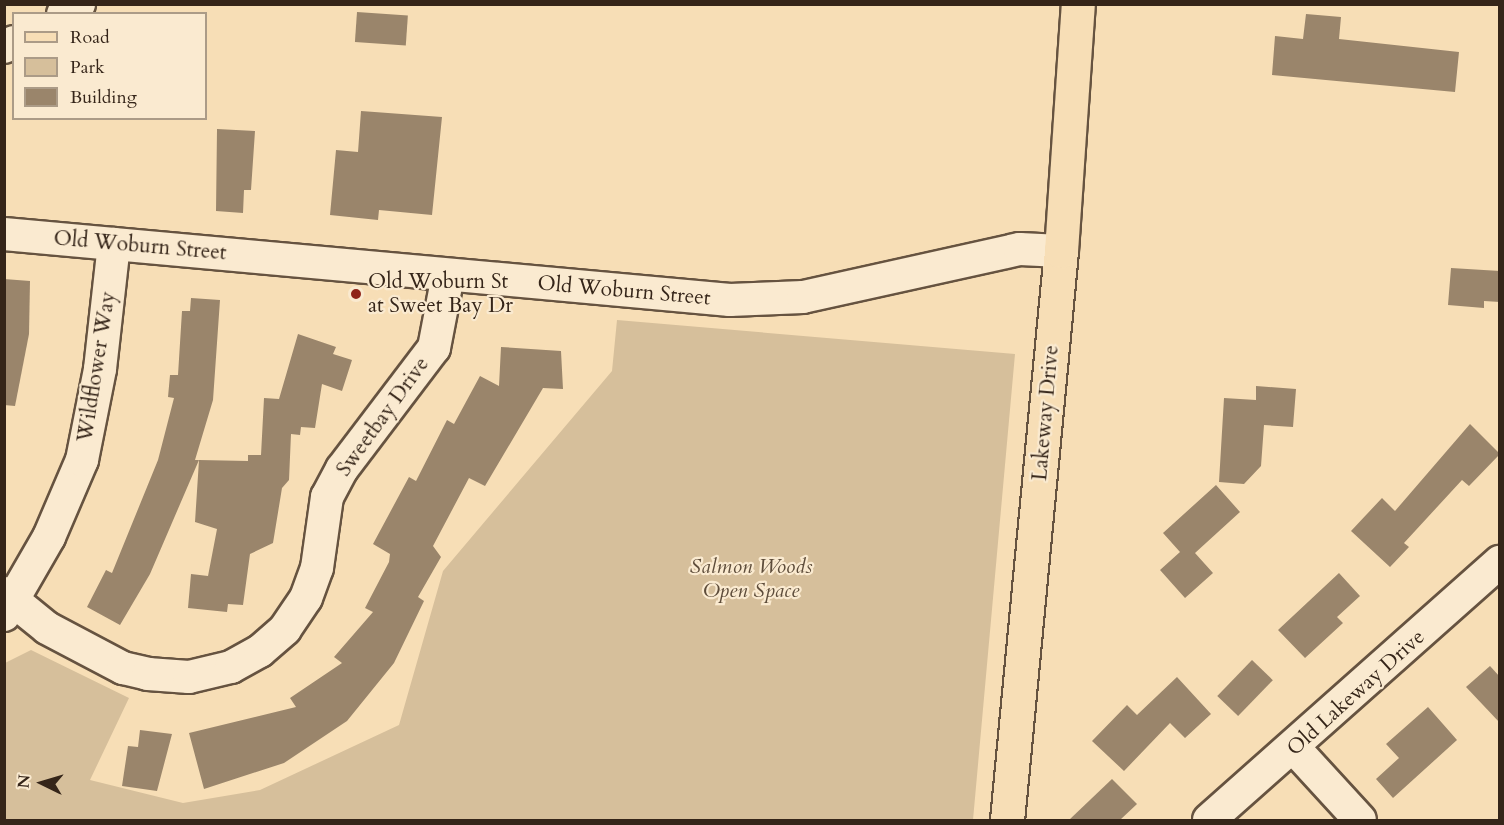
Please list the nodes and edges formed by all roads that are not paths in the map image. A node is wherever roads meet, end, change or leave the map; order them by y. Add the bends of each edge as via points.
1 (79, 4) edge
2 (1078, 4) edge
3 (66, 12) edge
4 (4, 234) edge
5 (114, 244) junction
6 (1061, 251) junction
7 (448, 275) junction
8 (1500, 562) edge
9 (8, 603) edge
10 (1295, 749) junction
11 (1007, 820) edge
12 (1209, 820) edge
13 (1360, 820) edge

1 - 3 street
2 - 6 main road, Lakeway Drive
4 - 5 street, Old Woburn Street
5 - 7 street, Old Woburn Street
5 - 9 street, Wildflower Way via 98,381 82,460
6 - 7 street, Old Woburn Street via 1020,249 766,301
6 - 11 main road, Lakeway Drive
7 - 9 street, Sweetbay Drive via 434,348 342,469 327,497 317,568 306,598 285,629 260,651 231,667 189,676 148,674 123,668
8 - 10 street, Old Lakeway Drive
10 - 12 street, Old Lakeway Drive
10 - 13 street

